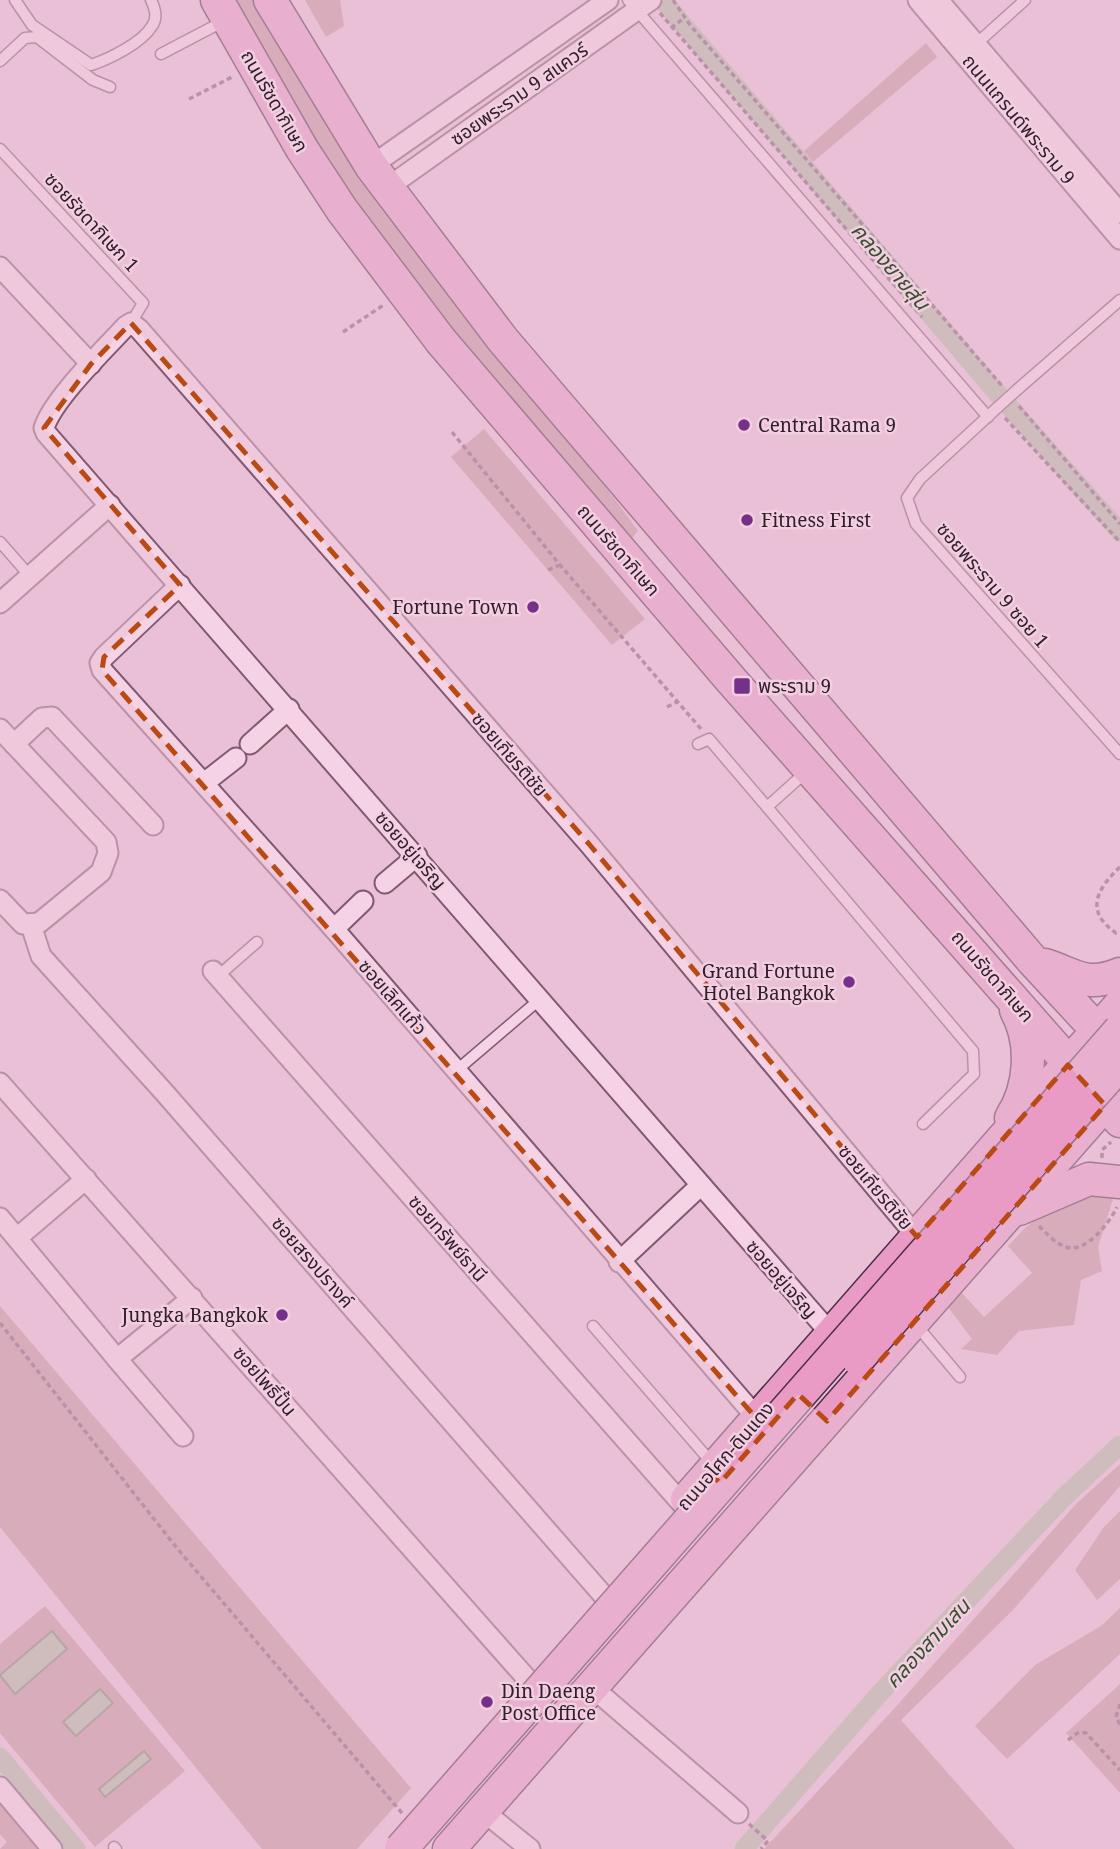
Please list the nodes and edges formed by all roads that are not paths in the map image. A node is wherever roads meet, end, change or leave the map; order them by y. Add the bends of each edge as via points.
1 (15, 0) edge
2 (151, 0) edge
3 (270, 0) edge
4 (608, 0) edge
5 (919, 0) edge
6 (938, 0) edge
7 (1026, 0) edge
8 (641, 3) edge
9 (222, 9) edge
10 (970, 49) junction
11 (160, 54) dead end
12 (0, 61) edge
13 (110, 87) dead end
14 (447, 113) junction
15 (461, 135) junction
16 (0, 149) edge
17 (379, 177) junction
18 (1120, 213) edge
19 (1120, 239) edge
20 (0, 267) edge
21 (1120, 300) edge
22 (131, 323) junction
23 (91, 363) junction
24 (988, 417) junction
25 (110, 505) junction
26 (0, 542) edge
27 (29, 575) junction
28 (180, 585) junction
29 (0, 603) edge
30 (765, 649) junction
31 (732, 681) junction
32 (289, 709) junction
33 (0, 729) edge
34 (14, 744) junction
35 (250, 744) dead end
36 (698, 744) dead end
37 (1120, 754) edge
38 (236, 758) dead end
39 (809, 768) junction
40 (204, 783) junction
41 (767, 807) junction
42 (153, 825) dead end
43 (417, 856) junction
44 (386, 883) dead end
45 (0, 900) edge
46 (363, 901) dead end
47 (31, 925) junction
48 (334, 929) junction
49 (257, 942) dead end
50 (1034, 961) junction
51 (215, 974) joint
52 (1120, 974) edge
53 (1002, 985) junction
54 (540, 1000) junction
55 (1120, 1005) edge
56 (1109, 1030) edge
57 (1120, 1055) edge
58 (1120, 1064) edge
59 (457, 1070) junction
60 (0, 1083) edge
61 (1096, 1103) edge
62 (923, 1124) dead end
63 (986, 1158) junction
64 (86, 1179) junction
65 (1120, 1182) edge
66 (701, 1185) junction
67 (1021, 1214) junction
68 (0, 1218) edge
69 (917, 1237) junction
70 (16, 1238) junction
71 (619, 1262) junction
72 (192, 1298) junction
73 (914, 1323) junction
74 (593, 1326) dead end
75 (831, 1334) junction
76 (117, 1359) junction
77 (960, 1377) dead end
78 (788, 1384) junction
79 (757, 1418) junction
80 (827, 1421) junction
81 (183, 1436) dead end
82 (713, 1470) junction
83 (683, 1504) junction
84 (748, 1510) junction
85 (603, 1595) junction
86 (529, 1681) junction
87 (593, 1688) junction
88 (0, 1787) edge
89 (483, 1811) junction
90 (741, 1817) road end
91 (404, 1835) edge
92 (52, 1849) edge
93 (383, 1849) edge
94 (426, 1849) edge
95 (449, 1849) edge
96 (530, 1849) edge

1 - 2 lane via 33,25 91,65 152,26 156,11
3 - 17 main road
4 - 14 street, ซอยพระราม 9 สแควร์
5 - 10 street, ถนนแกรนด์พระราม 9
6 - 10 street, ถนนแกรนด์พระราม 9
7 - 10 lane
8 - 15 street, ซอยพระราม 9 สแควร์
8 - 24 lane
9 - 11 lane via 206,32 181,40
9 - 31 main road, ถนนรัชดาภิเษก via 302,149 389,275
10 - 18 street, ถนนแกรนด์พระราม 9
10 - 19 street, ถนนแกรนด์พระราม 9
12 - 13 lane via 25,38 37,37 93,80
14 - 15 lane
14 - 17 street, ซอยพระราม 9 สแควร์
15 - 17 street, ซอยพระราม 9 สแควร์
16 - 22 lane, ซอยรัชดาภิเษก 1 via 143,303
17 - 30 main road via 503,340
20 - 23 street
21 - 24 lane, ซอยพระราม 9 ซอย 1, bridge
22 - 23 street
22 - 69 street, ซอยเกียรติชัย via 589,844
23 - 25 street, ซอยอยู่เจริญ via 44,428
24 - 37 lane, ซอยพระราม 9 ซอย 1 via 920,479 907,498 916,524
25 - 27 street
25 - 28 street, ซอยอยู่เจริญ
26 - 27 lane
27 - 29 street
28 - 32 street, ซอยอยู่เจริญ
28 - 40 street, ซอยเลิศแก้ว via 100,663
30 - 31 main road via 764,664 750,678
30 - 50 main road
31 - 39 main road, ถนนรัชดาภิเษก
32 - 35 street
32 - 43 street, ซอยอยู่เจริญ
33 - 34 street
34 - 42 street via 42,718 52,717
34 - 47 street via 106,842 108,853 101,872
36 - 41 lane via 709,739
38 - 40 street
39 - 41 lane
39 - 53 main road, ถนนรัชดาภิเษก
40 - 48 street, ซอยเลิศแก้ว
41 - 62 lane via 973,1051 974,1074
43 - 44 street
43 - 54 street, ซอยอยู่เจริญ
45 - 47 street via 18,920
46 - 48 street
47 - 85 street, ซอยสรงปรางค์ via 41,956
48 - 59 street, ซอยเลิศแก้ว
49 - 51 lane
50 - 52 main road via 1081,981
50 - 56 main road
51 - 83 street, ซอยทรัพย์ธานี
53 - 61 main road, ถนนรัชดาภิเษก
53 - 63 main road via 1019,1014 1027,1041 1026,1081 1017,1108
54 - 59 lane
54 - 66 street, ซอยอยู่เจริญ
55 - 56 main road
56 - 57 main road
56 - 61 main road, bridge
58 - 61 main road, bridge
59 - 71 street, ซอยเลิศแก้ว
60 - 64 street, ซอยโพธิ์ปั้น
61 - 63 main road, ถนนอโศก-ดินแดง
61 - 67 main road
61 - 91 main road, ถนนอโศก-ดินแดง, bridge
61 - 94 main road, ถนนอโศก-ดินแดง, bridge via 539,1717
63 - 69 main road, ถนนอโศก-ดินแดง
64 - 70 street
64 - 72 street, ซอยโพธิ์ปั้น
65 - 67 main road via 1089,1179
66 - 71 street
66 - 75 street, ซอยอยู่เจริญ
67 - 73 main road
68 - 70 street
69 - 75 main road, ถนนอโศก-ดินแดง
70 - 76 street
71 - 79 street, ซอยเลิศแก้ว
72 - 76 street
72 - 86 street, ซอยโพธิ์ปั้น
73 - 77 lane
73 - 80 main road
74 - 82 lane
75 - 78 main road, ถนนอโศก-ดินแดง
76 - 81 street
78 - 79 main road, ถนนอโศก-ดินแดง
78 - 80 main road
79 - 82 main road, ถนนอโศก-ดินแดง
80 - 84 main road
82 - 83 main road, ถนนอโศก-ดินแดง
82 - 84 main road
83 - 85 main road, ถนนอโศก-ดินแดง
84 - 87 main road
85 - 86 main road, ถนนอโศก-ดินแดง
86 - 91 main road, ถนนอโศก-ดินแดง
87 - 89 main road
87 - 90 street
88 - 92 street
89 - 95 main road
89 - 96 street
91 - 93 main road, ถนนอโศก-ดินแดง

